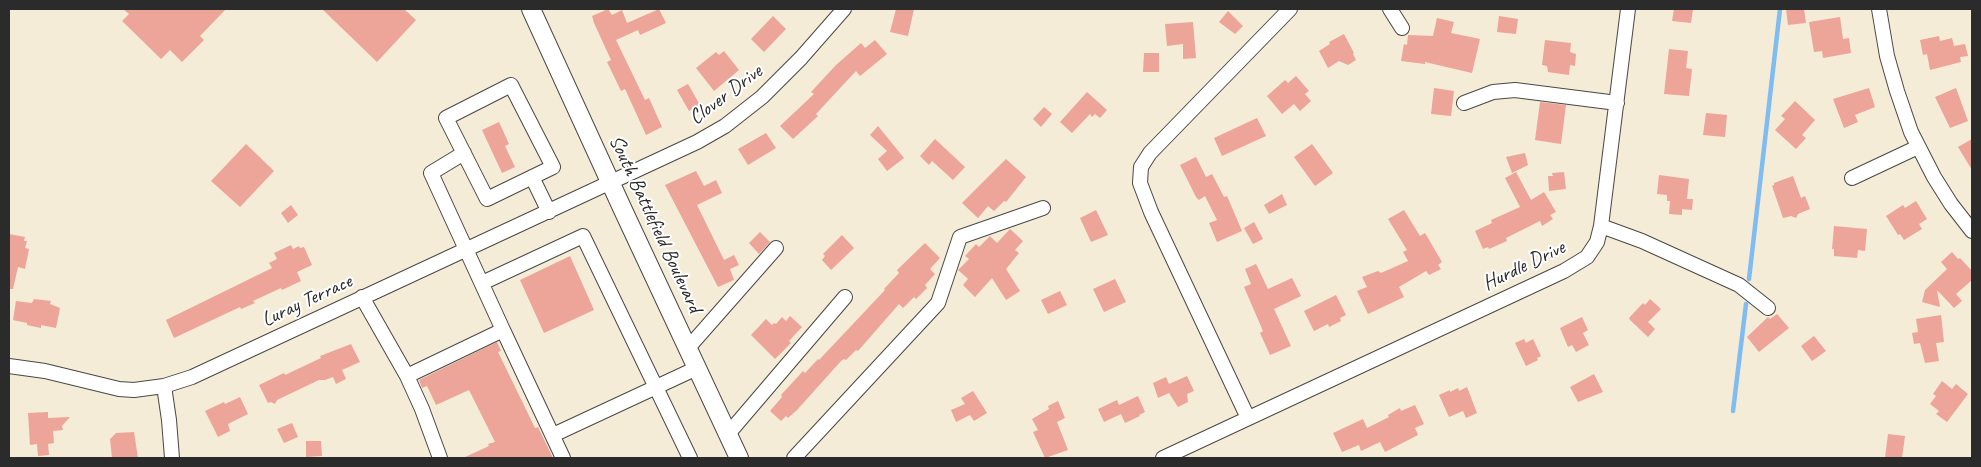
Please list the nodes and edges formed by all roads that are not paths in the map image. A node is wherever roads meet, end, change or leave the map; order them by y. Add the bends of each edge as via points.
1 (532, 9) edge
2 (844, 9) edge
3 (1290, 9) edge
4 (1390, 9) edge
5 (1628, 9) edge
6 (1879, 9) edge
7 (1402, 28) dead end
8 (1464, 103) dead end
9 (1617, 103) junction
10 (1918, 147) junction
11 (464, 153) junction
12 (532, 177) junction
13 (1852, 178) dead end
14 (611, 183) junction
15 (1043, 208) dead end
16 (549, 212) junction
17 (1601, 226) junction
18 (1972, 231) edge
19 (776, 248) dead end
20 (467, 249) junction
21 (482, 283) junction
22 (845, 297) dead end
23 (362, 298) junction
24 (1768, 308) dead end
25 (504, 330) junction
26 (688, 348) junction
27 (9, 366) edge
28 (697, 368) junction
29 (407, 376) junction
30 (164, 386) junction
31 (656, 387) junction
32 (1248, 418) junction
33 (728, 434) junction
34 (552, 435) junction
35 (172, 458) edge
36 (440, 458) edge
37 (563, 458) edge
38 (690, 458) edge
39 (739, 458) edge
40 (794, 458) edge
41 (1163, 458) edge

1 - 14 main road, South Battlefield Boulevard
2 - 14 street, Clover Drive via 801,58 740,115 697,142
3 - 32 street via 1150,153 1141,167 1140,184 1151,212
4 - 7 street
5 - 9 street, Hurdle Drive
6 - 10 street via 1887,56
8 - 9 street via 1493,92 1515,90
9 - 17 street, Hurdle Drive
10 - 13 street
10 - 18 street via 1951,204
11 - 12 street via 487,199
11 - 12 street via 446,118 512,85 553,167
11 - 20 street via 431,173
12 - 16 street
14 - 16 street, Luray Terrace
14 - 26 main road, South Battlefield Boulevard
15 - 40 street via 960,237 938,303
16 - 20 street, Luray Terrace
17 - 24 street via 1739,285
17 - 32 street, Hurdle Drive via 1593,250 1571,267
19 - 26 street
20 - 21 street
20 - 23 street, Luray Terrace
21 - 25 street
21 - 31 street via 584,236
22 - 33 street
23 - 29 street
23 - 30 street, Luray Terrace via 192,377
25 - 29 street
25 - 34 street
26 - 28 main road, South Battlefield Boulevard
27 - 30 street, Luray Terrace via 119,389
28 - 31 street
28 - 33 main road, South Battlefield Boulevard
29 - 36 street
30 - 35 street
31 - 34 street
31 - 38 street
32 - 41 street, Hurdle Drive
33 - 39 main road, South Battlefield Boulevard
34 - 37 street

